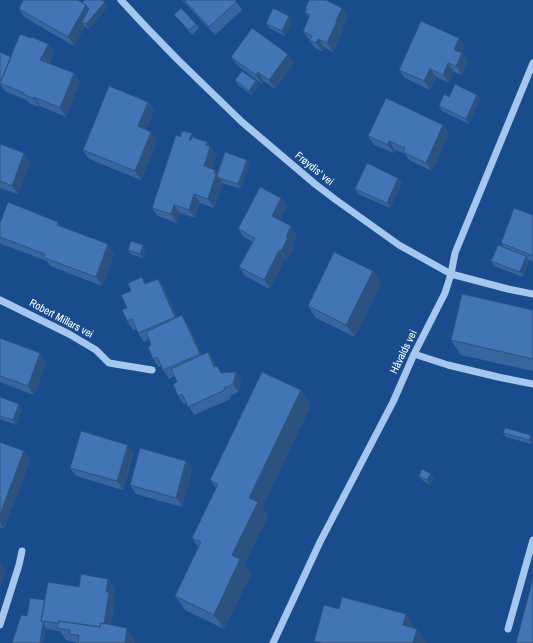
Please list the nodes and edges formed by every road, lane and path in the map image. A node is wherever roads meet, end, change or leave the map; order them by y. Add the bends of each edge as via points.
1 (121, 0) edge
2 (533, 63) edge
3 (451, 274) junction
4 (533, 294) edge
5 (0, 300) edge
6 (414, 354) junction
7 (152, 370) edge
8 (533, 384) edge
9 (533, 540) edge
10 (22, 551) dead end
11 (0, 625) edge
12 (508, 629) dead end
13 (273, 643) edge

1 - 3 street, Frøydis' vei via 209,91 315,184 399,245
2 - 3 street, Håvalds vei via 455,253
3 - 4 street, Frøydis' vei
3 - 6 street, Håvalds vei via 445,293
5 - 7 street, Robert Millars vei via 69,334 96,350 109,363
6 - 8 street via 448,365
6 - 13 street, Håvalds vei via 320,542
9 - 12 street
10 - 11 street

